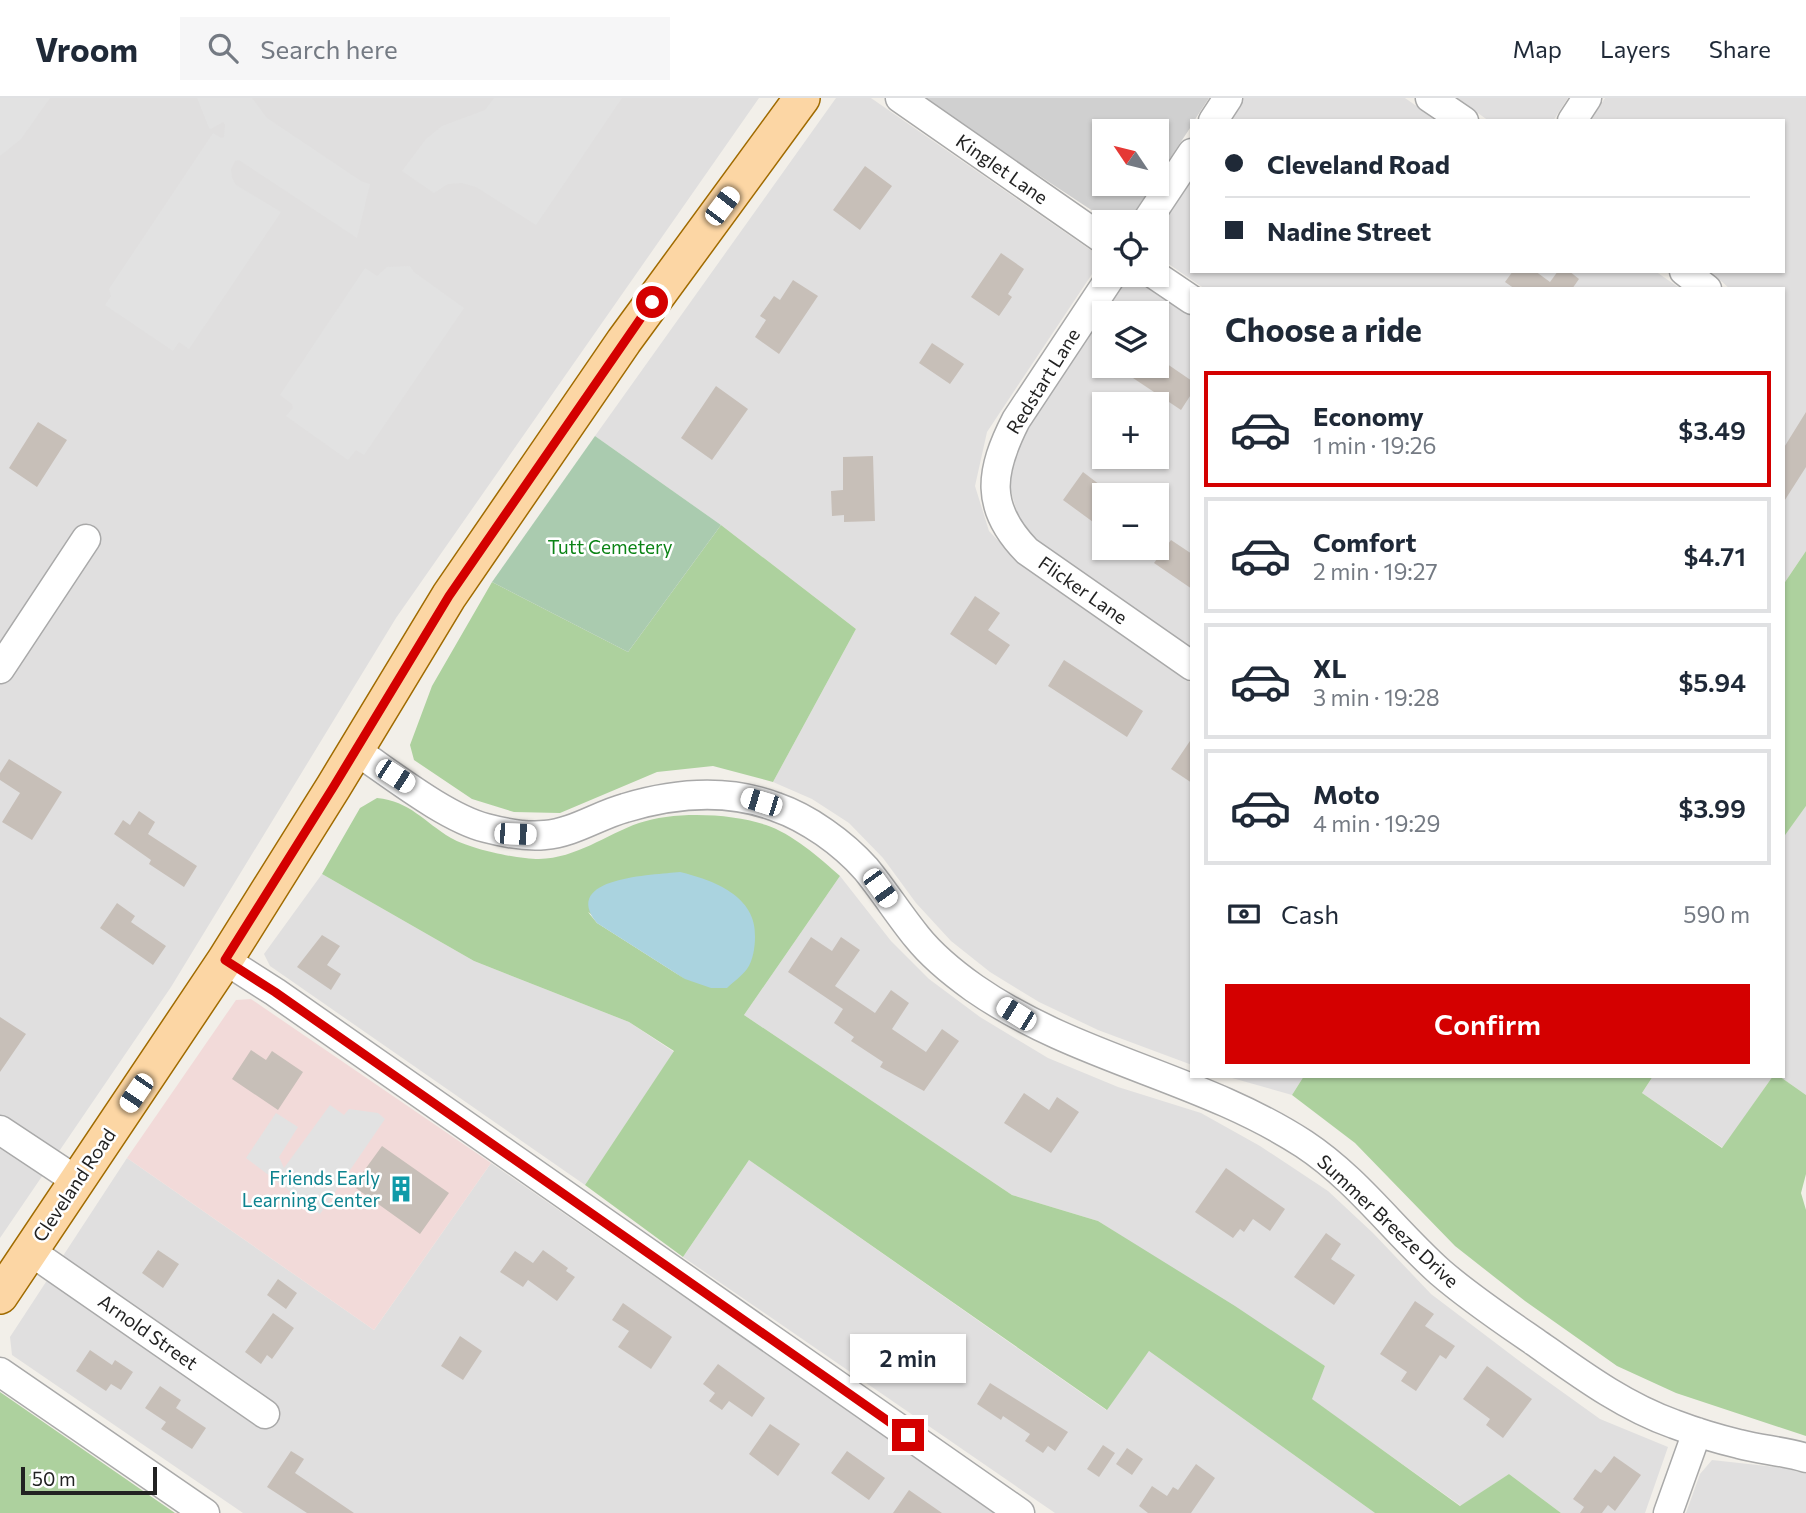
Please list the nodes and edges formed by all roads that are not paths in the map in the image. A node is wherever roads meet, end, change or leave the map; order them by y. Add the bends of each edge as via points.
1 (802, 98) edge
2 (900, 98) edge
3 (1228, 98) edge
4 (1430, 98) edge
5 (1587, 98) edge
6 (1214, 119) edge
7 (1461, 119) edge
8 (1573, 119) edge
9 (1190, 156) edge
10 (1154, 210) edge
11 (1092, 232) edge
12 (1687, 273) edge
13 (1169, 284) edge
14 (1104, 287) edge
15 (1705, 287) edge
16 (1190, 299) edge
17 (996, 495) joint
18 (86, 540) dead end
19 (1190, 665) edge
20 (0, 669) edge
21 (355, 750) junction
22 (225, 960) junction
23 (0, 1130) edge
24 (77, 1181) junction
25 (30, 1251) junction
26 (0, 1296) edge
27 (0, 1372) edge
28 (265, 1414) dead end
29 (1698, 1432) junction
30 (1806, 1458) edge
31 (205, 1513) edge
32 (1020, 1513) edge
33 (1668, 1513) edge

1 - 21 main road, Cleveland Road via 526,483 449,596
2 - 11 street, Kinglet Lane
3 - 6 street
4 - 7 street
5 - 8 street
9 - 10 street
12 - 15 street
13 - 16 street
14 - 17 street, Redstart Lane via 1004,442
17 - 19 street, Flicker Lane via 1007,528 1027,551
18 - 20 street
21 - 22 main road, Cleveland Road
21 - 29 street, Summer Breeze Drive via 454,815 515,834 548,835 622,808 678,796 741,796 780,808 840,845 864,867 919,940 977,990 1069,1040 1220,1098 1306,1145 1472,1298 1594,1383 1670,1423
22 - 24 main road, Cleveland Road
22 - 32 street
23 - 24 street
24 - 25 main road, Cleveland Road
25 - 26 main road, Cleveland Road
25 - 28 street, Arnold Street
27 - 31 street
29 - 30 street, Summer Breeze Drive
29 - 33 street

